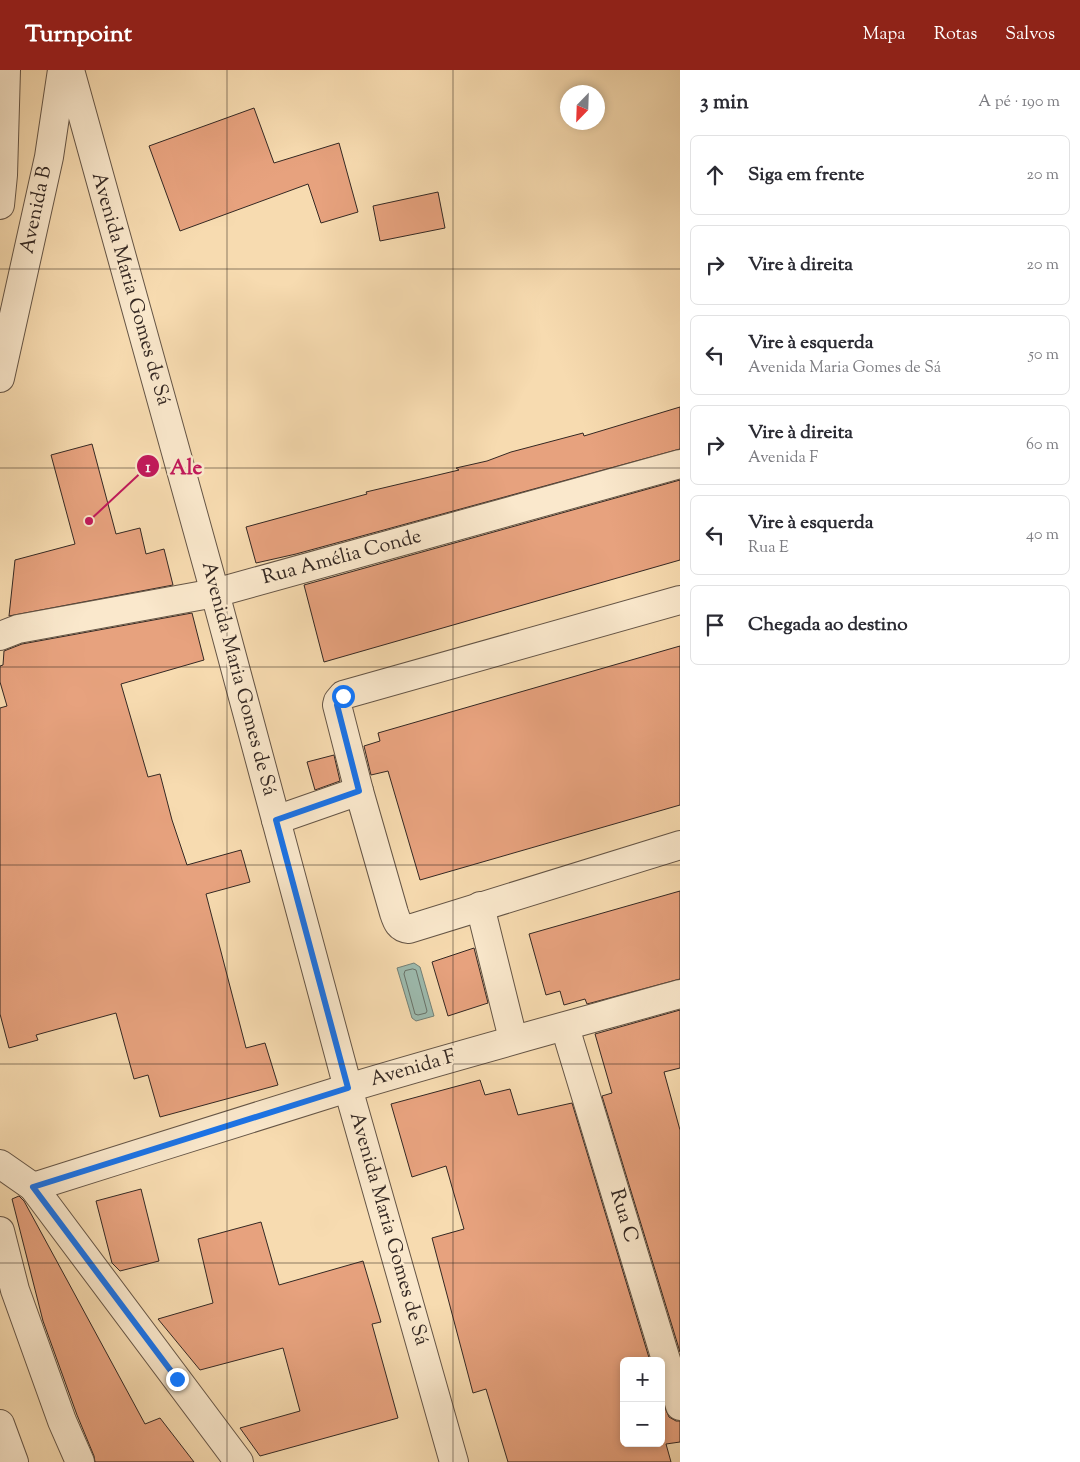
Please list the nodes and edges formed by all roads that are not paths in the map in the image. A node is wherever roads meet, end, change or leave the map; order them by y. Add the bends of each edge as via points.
1 (6, 70) edge
2 (62, 70) edge
3 (70, 70) edge
4 (0, 205) edge
5 (0, 378) edge
6 (680, 464) edge
7 (215, 593) junction
8 (680, 600) edge
9 (0, 636) edge
10 (359, 791) junction
11 (276, 820) junction
12 (680, 845) edge
13 (480, 906) junction
14 (680, 994) edge
15 (565, 1026) junction
16 (513, 1040) junction
17 (348, 1088) junction
18 (0, 1164) edge
19 (33, 1187) junction
20 (0, 1231) edge
21 (680, 1406) edge
22 (0, 1424) edge
23 (14, 1462) edge
24 (80, 1462) edge
25 (239, 1462) edge
26 (454, 1462) edge

1 - 4 street, Avenida B
2 - 5 street, Avenida B via 49,157
3 - 7 street, Avenida Maria Gomes de Sá
6 - 7 street, Rua Amélia Conde
7 - 9 street, Rua Amélia Conde via 18,629
7 - 11 street, Avenida Maria Gomes de Sá
8 - 10 street via 343,696 337,705
10 - 11 street
10 - 13 street via 394,914 403,929
11 - 17 street, Avenida Maria Gomes de Sá
12 - 13 street
13 - 16 street
14 - 15 street, Avenida F
15 - 16 street, Avenida F
15 - 21 street, Rua C
16 - 17 street, Avenida F
17 - 19 street, Avenida F
17 - 26 street, Avenida Maria Gomes de Sá
18 - 19 street
19 - 25 street
20 - 24 street via 14,1290
22 - 23 street

